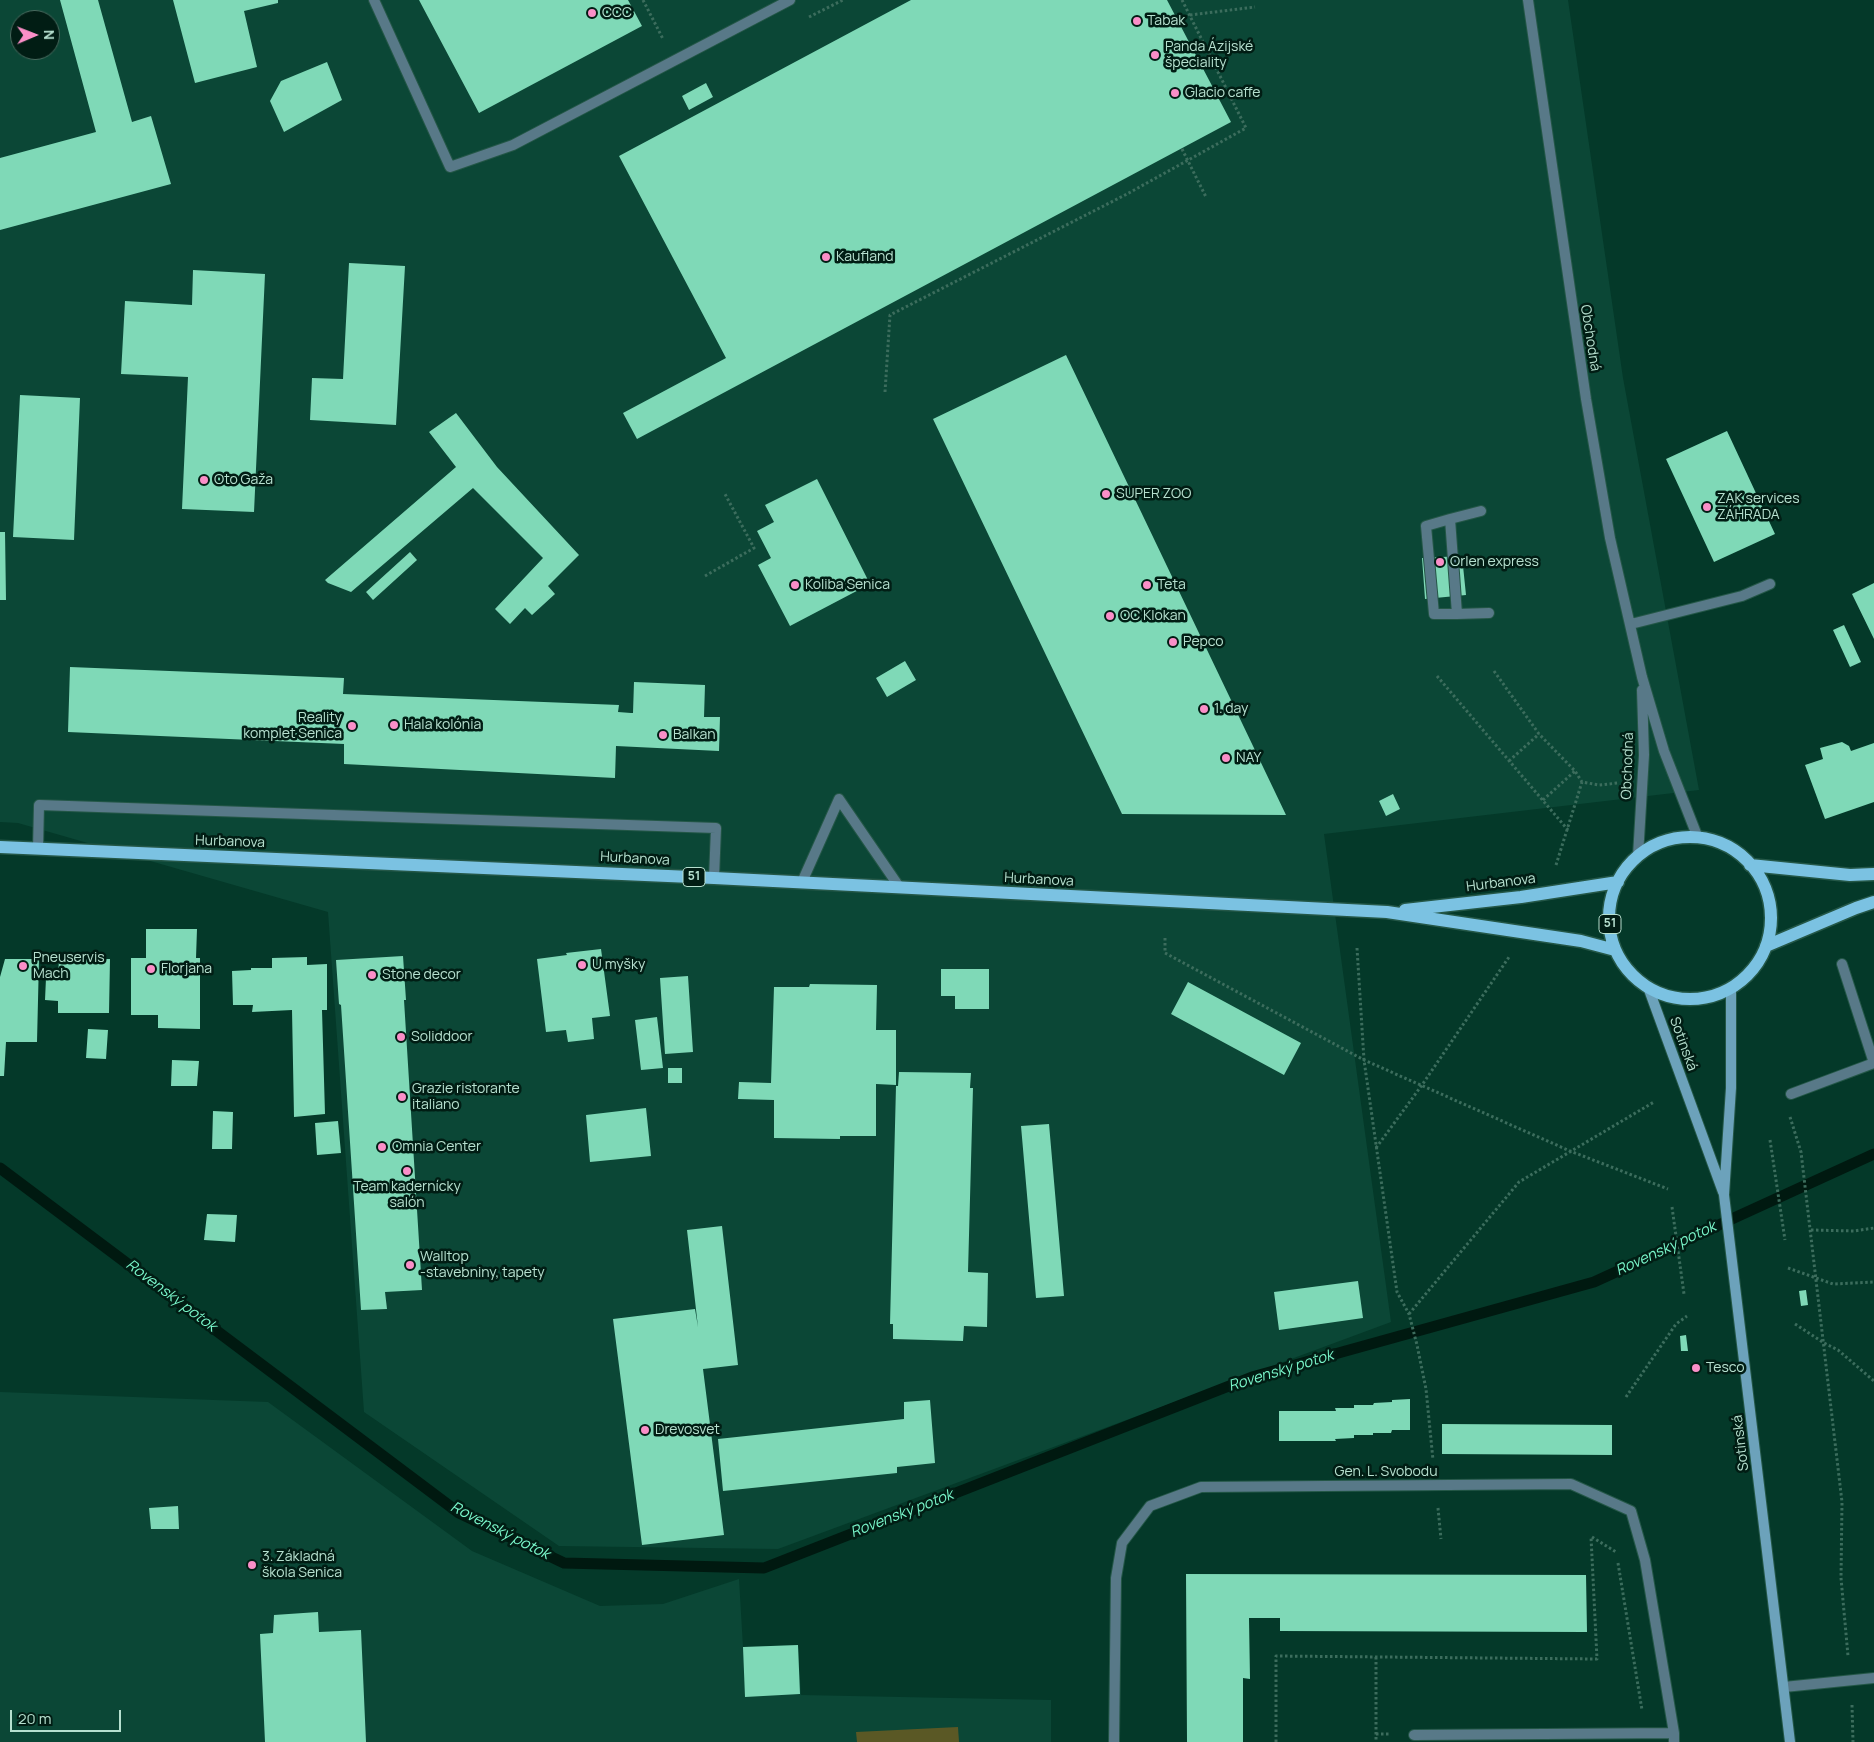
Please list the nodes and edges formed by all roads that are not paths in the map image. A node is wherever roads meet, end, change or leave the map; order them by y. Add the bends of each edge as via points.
1 (374, 0) edge
2 (790, 0) edge
3 (1528, 0) edge
4 (1481, 511) dead end
5 (1450, 519) junction
6 (1770, 584) dead end
7 (1457, 614) junction
8 (1490, 614) dead end
9 (1631, 624) junction
10 (1642, 677) junction
11 (1698, 838) junction
12 (0, 847) edge
13 (38, 849) junction
14 (1638, 856) junction
15 (1750, 865) junction
16 (1874, 874) edge
17 (714, 878) junction
18 (802, 882) junction
19 (1618, 882) junction
20 (900, 888) junction
21 (1874, 902) edge
22 (1387, 912) junction
23 (1766, 946) junction
24 (1615, 950) junction
25 (1842, 964) dead end
26 (1648, 987) junction
27 (1731, 988) junction
28 (1874, 1063) edge
29 (1791, 1094) dead end
30 (1724, 1195) junction
31 (1874, 1678) edge
32 (1784, 1687) junction
33 (1414, 1735) dead end
34 (1674, 1738) edge
35 (1114, 1742) edge
36 (1790, 1742) edge

1 - 2 street via 450,167 513,145
3 - 9 street, Obchodná via 1586,399 1610,538
4 - 5 street
5 - 7 street
5 - 7 street via 1426,526 1434,614
6 - 9 street via 1742,596
7 - 8 street
9 - 10 street, Obchodná
10 - 11 street, Obchodná via 1664,751
10 - 14 street, Obchodná via 1644,755
11 - 14 main road, 51 via 1666,841
11 - 15 main road, 51 via 1723,844
12 - 13 main road, Hurbanova / 51
13 - 17 main road, Hurbanova / 51
13 - 17 street via 39,805 716,828
14 - 19 main road, 51
15 - 16 main road via 1850,875
15 - 23 main road, 51 via 1768,897 1770,930
17 - 18 main road, Hurbanova / 51
18 - 20 main road, Hurbanova / 51
18 - 20 street via 839,799
19 - 22 main road, Hurbanova / 51
19 - 24 main road, 51 via 1610,916
20 - 22 main road, Hurbanova / 51
21 - 23 main road
22 - 24 main road, Hurbanova / 51 via 1582,941
23 - 27 main road, 51 via 1752,970
24 - 26 main road, 51 via 1628,970
25 - 28 street
26 - 27 main road, 51 via 1661,994 1689,999 1704,998
26 - 30 main road, Sotinská
27 - 30 main road, Sotinská
28 - 29 street
30 - 32 main road, Sotinská
31 - 32 street
32 - 36 main road, Sotinská
33 - 34 street via 1646,1734
34 - 35 street, Gen. L. Svobodu via 1645,1560 1631,1511 1571,1484 1201,1487 1150,1506 1122,1543 1116,1578

